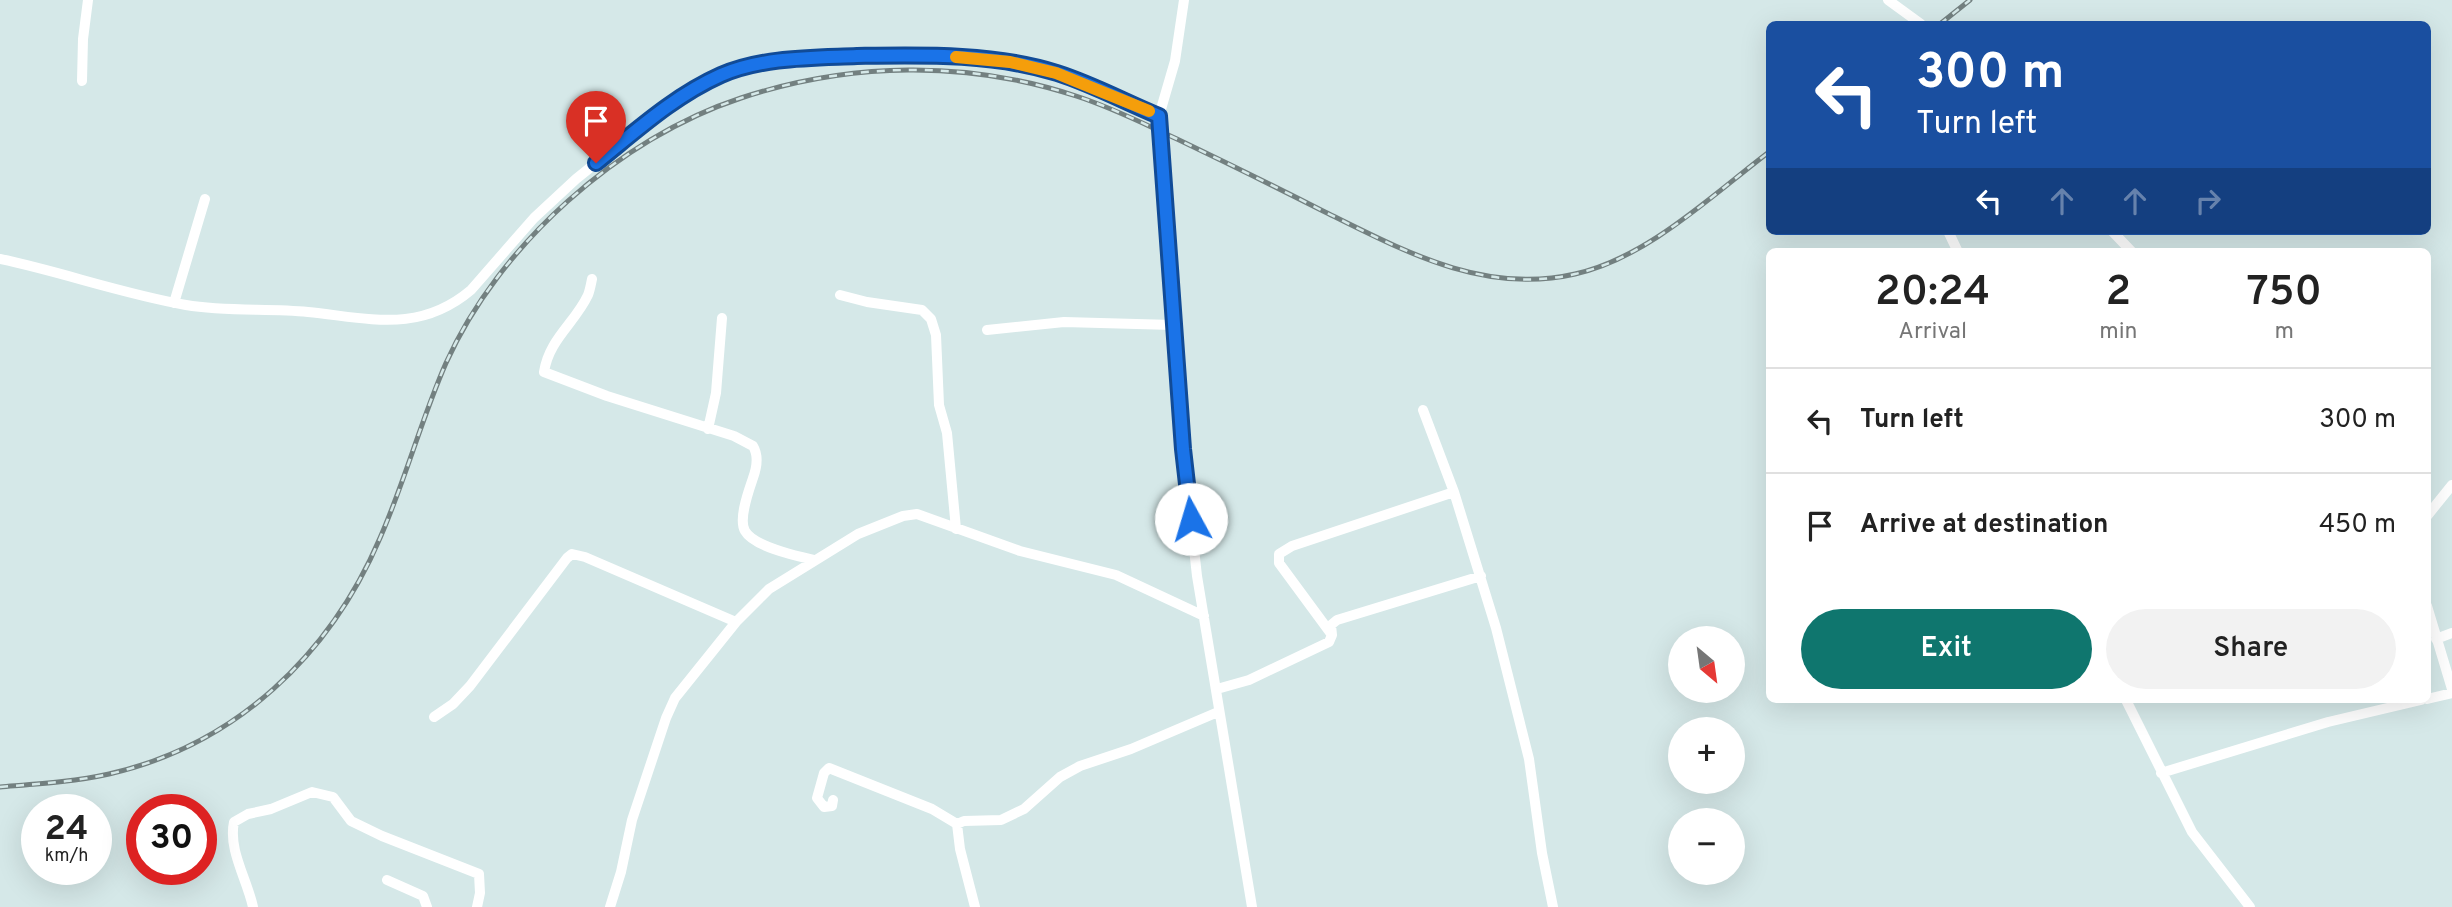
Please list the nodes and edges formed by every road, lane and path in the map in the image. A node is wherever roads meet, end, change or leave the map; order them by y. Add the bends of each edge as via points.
1 (88, 0) edge
2 (1184, 0) edge
3 (1888, 0) edge
4 (1917, 21) edge
5 (82, 80) dead end
6 (1159, 116) junction
7 (205, 199) dead end
8 (2116, 235) edge
9 (2128, 248) edge
10 (0, 258) edge
11 (592, 279) dead end
12 (840, 295) dead end
13 (174, 303) junction
14 (722, 318) dead end
15 (1173, 325) junction
16 (986, 330) dead end
17 (1423, 410) dead end
18 (708, 429) junction
19 (2452, 485) edge
20 (1454, 492) junction
21 (2431, 511) edge
22 (956, 529) junction
23 (814, 560) junction
24 (1481, 576) junction
25 (1204, 616) junction
26 (2431, 621) edge
27 (736, 622) junction
28 (2452, 632) edge
29 (1332, 635) junction
30 (2436, 639) junction
31 (1217, 689) junction
32 (2452, 691) edge
33 (2431, 698) edge
34 (2127, 703) edge
35 (2408, 703) edge
36 (1218, 712) junction
37 (434, 717) dead end
38 (2161, 773) junction
39 (832, 800) dead end
40 (957, 824) junction
41 (387, 880) dead end
42 (253, 907) edge
43 (427, 907) edge
44 (477, 907) edge
45 (610, 907) edge
46 (975, 907) edge
47 (1252, 907) edge
48 (1553, 907) edge
49 (2250, 907) edge

1 - 5 street
2 - 6 street via 1175,61
3 - 4 street
6 - 13 street via 1056,73 1010,62 929,54 754,64 672,102 576,179 534,218 471,290 443,308 404,320 382,320 216,310
6 - 15 street
7 - 13 street
8 - 9 street
10 - 13 street
11 - 18 street via 588,295 558,338 544,372
12 - 22 street via 922,310 931,319
14 - 18 street
15 - 16 street via 1065,323
15 - 25 street
17 - 20 street
18 - 23 street via 734,436 754,446 757,453 746,501 745,531 763,544
19 - 21 street
20 - 24 street
20 - 29 street via 1279,554 1279,563
22 - 23 street via 917,514 903,516 858,534
22 - 25 street via 1116,575
23 - 27 street via 769,589
24 - 29 street via 1337,620 1331,625
24 - 48 street via 1529,758
25 - 31 street
26 - 30 street
27 - 37 street via 572,554 470,686
27 - 45 street via 675,698 666,718 632,820
28 - 30 street
29 - 31 street via 1329,642 1249,680
30 - 32 street
31 - 36 street
32 - 33 street
34 - 38 street
35 - 38 street via 2328,722
36 - 40 street via 1080,766 1024,809 1000,820
36 - 47 street
38 - 49 street via 2192,832
39 - 40 street via 832,806 824,807 817,798 824,773 830,768 932,809
40 - 46 street
41 - 43 street via 424,897
42 - 44 street via 236,855 234,821 312,792 332,797 351,821 479,874

